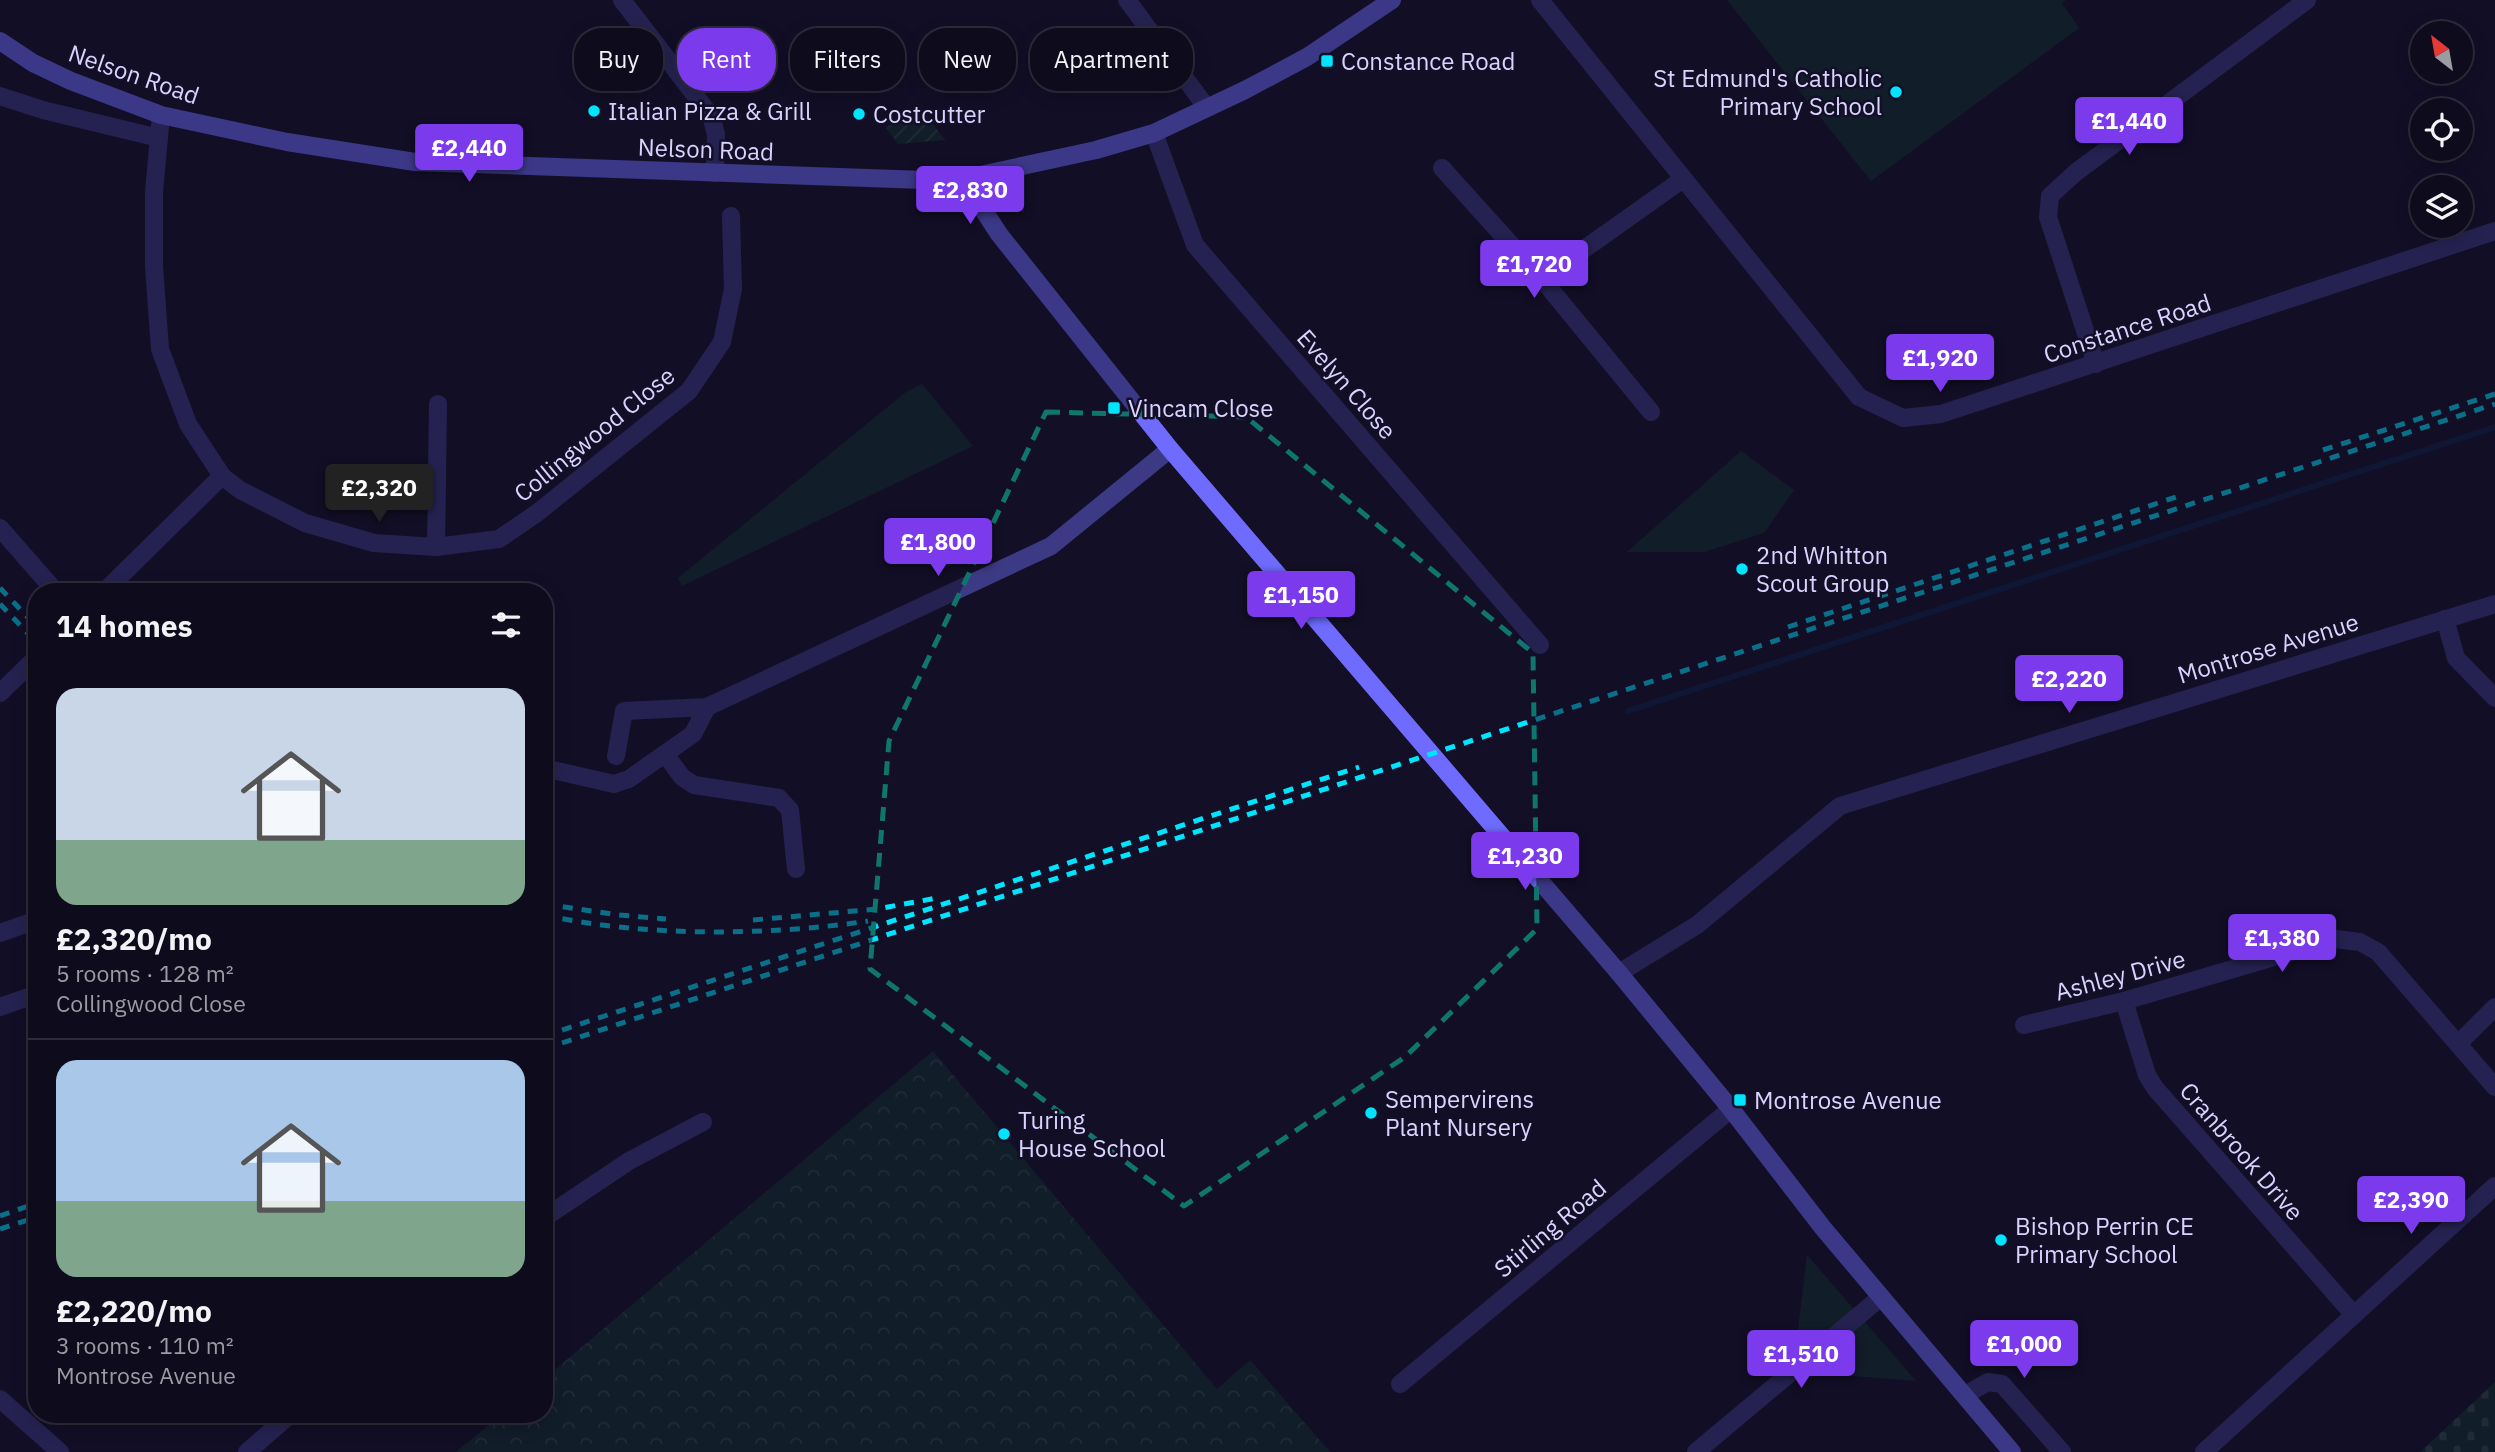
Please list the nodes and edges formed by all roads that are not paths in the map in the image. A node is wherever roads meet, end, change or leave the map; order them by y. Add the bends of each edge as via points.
1 (622, 0) edge
2 (1127, 0) edge
3 (1392, 0) edge
4 (1540, 0) edge
5 (2307, 0) edge
6 (0, 41) edge
7 (0, 96) edge
8 (1207, 108) junction
9 (161, 115) junction
10 (1154, 133) junction
11 (159, 138) junction
12 (1442, 167) dead end
13 (715, 173) junction
14 (971, 177) junction
15 (1683, 178) junction
16 (731, 216) dead end
17 (2495, 231) edge
18 (1542, 279) junction
19 (2096, 364) junction
20 (438, 404) dead end
21 (1651, 412) dead end
22 (1170, 449) junction
23 (222, 475) junction
24 (0, 528) edge
25 (436, 547) junction
26 (48, 583) edge
27 (113, 583) edge
28 (2495, 604) edge
29 (2445, 619) junction
30 (1540, 645) dead end
31 (28, 666) edge
32 (0, 693) edge
33 (2495, 698) edge
34 (707, 707) junction
35 (665, 754) junction
36 (616, 757) dead end
37 (553, 770) edge
38 (796, 869) dead end
39 (28, 923) edge
40 (0, 933) edge
41 (1619, 973) junction
42 (28, 997) edge
43 (2124, 1001) junction
44 (0, 1007) edge
45 (2495, 1007) edge
46 (2024, 1024) dead end
47 (2458, 1044) junction
48 (2495, 1087) edge
49 (1731, 1109) junction
50 (703, 1122) dead end
51 (2495, 1186) edge
52 (553, 1213) edge
53 (1881, 1297) junction
54 (2354, 1315) junction
55 (1400, 1384) dead end
56 (1965, 1395) junction
57 (0, 1399) edge
58 (281, 1423) edge
59 (60, 1452) edge
60 (247, 1452) edge
61 (1696, 1452) edge
62 (2012, 1452) edge
63 (2062, 1452) edge
64 (2204, 1452) edge

1 - 13 street via 711,116 716,134
2 - 8 street
3 - 8 main road, Nelson Road via 1307,57
4 - 15 street, Constance Road
5 - 19 street via 2050,196 2048,217
6 - 9 main road, Nelson Road via 71,81
7 - 11 street
8 - 10 main road, Nelson Road
9 - 11 street, Collingwood Close
9 - 13 main road, Nelson Road via 287,142 415,162
10 - 14 main road, Nelson Road
10 - 30 street, Evelyn Close via 1195,245
11 - 23 street, Collingwood Close via 154,267 160,349 188,424
12 - 18 street
13 - 14 main road, Nelson Road via 924,180
14 - 22 main road via 999,234
15 - 18 street
15 - 19 street, Constance Road via 1859,397 1903,418 1941,414
16 - 25 street, Collingwood Close via 733,289 722,342 689,391 499,539
17 - 19 street, Constance Road
18 - 21 street
20 - 25 street
22 - 34 street via 1051,546
22 - 41 main road
23 - 25 street, Collingwood Close via 240,490 305,523 374,543
23 - 27 street
24 - 26 street
28 - 29 street, Montrose Avenue
29 - 33 street via 2456,658
29 - 41 street, Montrose Avenue via 1840,806 1697,925
31 - 32 street
34 - 35 street via 693,734
34 - 36 street via 625,711
35 - 37 street via 614,784
35 - 38 street via 694,785 779,798 790,810
39 - 40 street
41 - 49 main road
42 - 44 street
43 - 46 street, Ashley Drive
43 - 47 street, Ashley Drive via 2335,939 2360,942 2378,952
43 - 54 street, Cranbrook Drive via 2155,1088
45 - 47 street
47 - 48 street, Ashley Drive
49 - 53 main road
49 - 55 street, Stirling Road
50 - 52 street via 629,1161
51 - 54 street
53 - 56 main road
53 - 61 street
54 - 64 street
56 - 62 main road
56 - 63 street via 1988,1382 2002,1384
57 - 59 street
58 - 60 street

